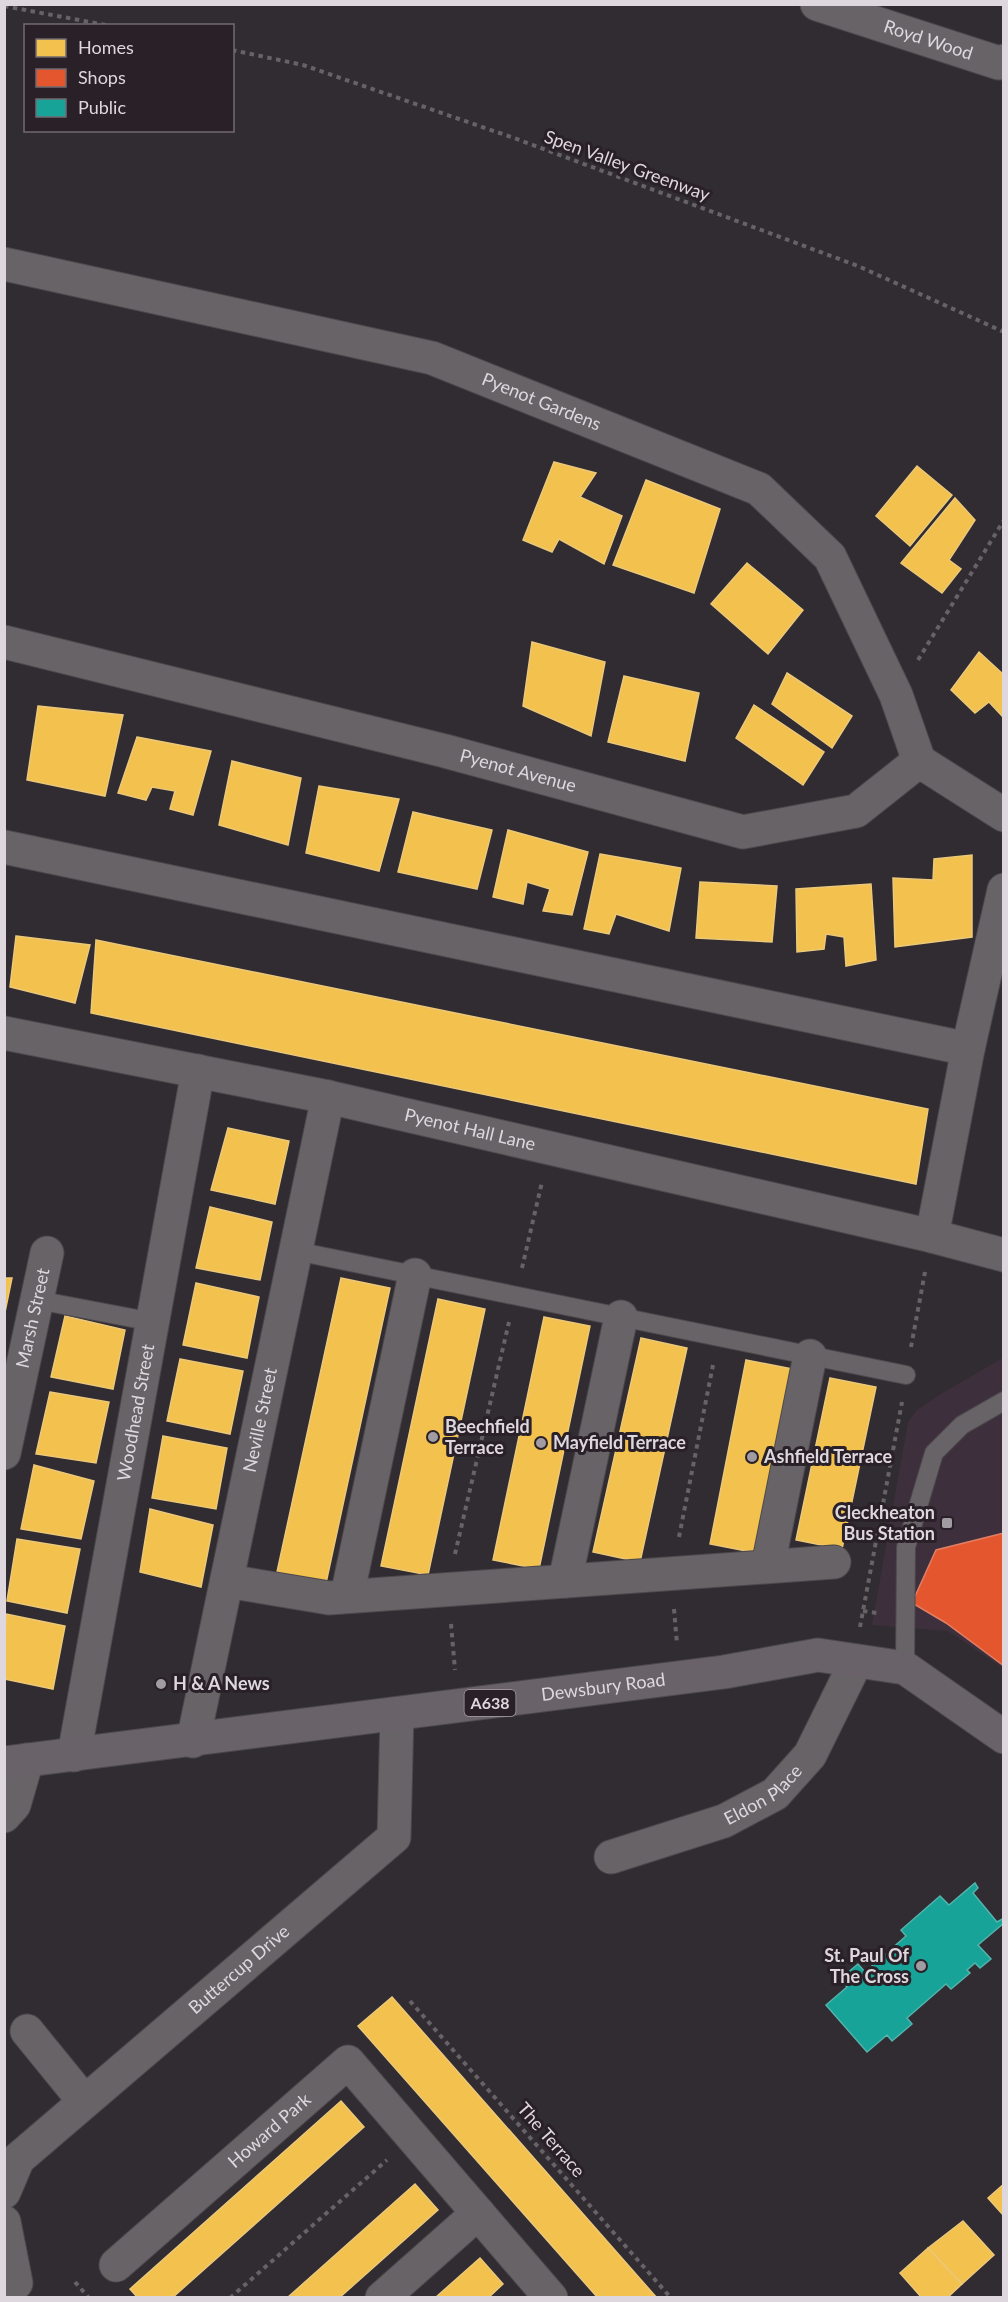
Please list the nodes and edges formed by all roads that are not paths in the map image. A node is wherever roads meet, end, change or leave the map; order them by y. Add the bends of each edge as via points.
1 (817, 4) edge
2 (1004, 61) edge
3 (4, 264) edge
4 (4, 642) edge
5 (920, 761) junction
6 (1004, 815) edge
7 (4, 847) edge
8 (1004, 890) edge
9 (4, 1033) edge
10 (968, 1049) junction
11 (198, 1071) junction
12 (328, 1097) junction
13 (932, 1236) junction
14 (296, 1251) junction
15 (47, 1252) dead end
16 (1004, 1255) edge
17 (415, 1275) junction
18 (37, 1300) junction
19 (621, 1317) junction
20 (153, 1322) junction
21 (810, 1356) junction
22 (906, 1375) road end
23 (1004, 1401) edge
24 (4, 1453) edge
25 (834, 1562) dead end
26 (768, 1566) junction
27 (226, 1581) junction
28 (565, 1581) junction
29 (347, 1596) junction
30 (855, 1661) junction
31 (904, 1668) junction
32 (397, 1714) junction
33 (1004, 1737) edge
34 (194, 1741) junction
35 (75, 1755) junction
36 (16, 1762) edge
37 (4, 1816) edge
38 (611, 1857) dead end
39 (27, 2031) dead end
40 (84, 2101) junction
41 (4, 2192) edge
42 (478, 2213) junction
43 (4, 2222) edge
44 (116, 2265) dead end
45 (16, 2283) dead end
46 (382, 2298) edge
47 (551, 2298) edge

1 - 2 street, Royd Wood via 999,63
3 - 5 street, Pyenot Gardens via 432,358 759,489 830,557 896,696
4 - 5 street, Pyenot Avenue via 445,751 743,831 856,811
5 - 6 street
7 - 10 street
8 - 10 street
9 - 11 street, Pyenot Hall Lane
10 - 13 street
11 - 12 street, Pyenot Hall Lane
11 - 20 street, Woodhead Street
12 - 13 street, Pyenot Hall Lane
12 - 14 street, Neville Street
13 - 16 street, Pyenot Hall Lane
14 - 17 lane
14 - 27 street, Neville Street
15 - 18 street, Marsh Street
17 - 19 lane
17 - 29 street
18 - 20 lane
18 - 24 street, Marsh Street
19 - 21 lane
19 - 28 street
20 - 35 street, Woodhead Street
21 - 22 lane
21 - 26 street
23 - 31 lane via 962,1425 934,1453 906,1547
25 - 26 street
26 - 28 street
27 - 29 street via 329,1598
27 - 34 street, Neville Street
28 - 29 street
30 - 31 main road, Dewsbury Road / A638
30 - 32 main road, Dewsbury Road / A638 via 818,1656
30 - 38 street, Eldon Place via 810,1755 775,1794 724,1821
31 - 33 main road, Dewsbury Road / A638
32 - 34 main road, Dewsbury Road / A638
32 - 40 street, Buttercup Drive via 394,1838
34 - 35 main road, Dewsbury Road / A638
35 - 36 main road, A638
36 - 37 street via 14,1804
39 - 40 street
40 - 41 street, Buttercup Drive via 18,2159
42 - 44 street, Howard Park via 348,2062
42 - 46 street
42 - 47 street, Howard Park
43 - 45 street

